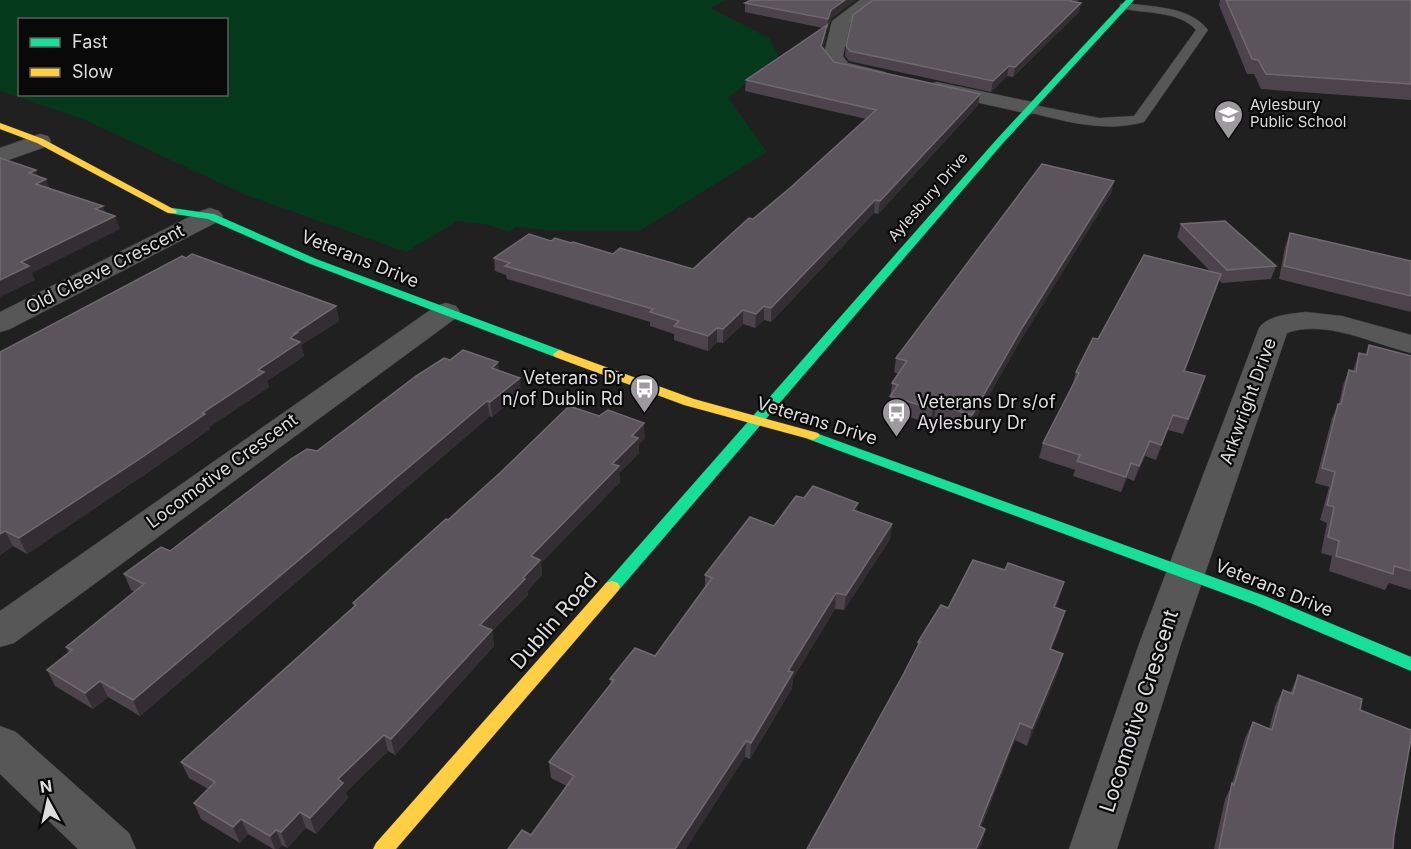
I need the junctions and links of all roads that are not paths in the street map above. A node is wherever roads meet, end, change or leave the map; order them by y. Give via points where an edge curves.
1 (872, 0) edge
2 (1127, 3) edge
3 (897, 80) edge
4 (919, 85) edge
5 (1029, 108) junction
6 (0, 126) edge
7 (40, 141) junction
8 (0, 156) edge
9 (202, 209) junction
10 (446, 312) junction
11 (0, 323) edge
12 (1411, 344) edge
13 (756, 420) junction
14 (1186, 574) junction
15 (0, 632) edge
16 (1411, 664) edge
17 (0, 745) edge
18 (112, 849) edge
19 (383, 849) edge
20 (1093, 849) edge

1 - 3 street via 841,21 833,57 841,67
2 - 5 street, Aylesbury Drive
2 - 5 lane via 1186,17 1202,30 1139,119 1104,122
4 - 5 street
5 - 13 street, Aylesbury Drive
6 - 7 street, Veterans Drive
7 - 8 street
7 - 9 street, Veterans Drive via 173,212
9 - 10 street, Veterans Drive via 312,261
9 - 11 street, Old Cleeve Crescent
10 - 13 street, Veterans Drive via 689,402
10 - 15 street, Locomotive Crescent
12 - 14 street, Arkwright Drive via 1310,320 1287,321 1274,328
13 - 14 street, Veterans Drive via 824,439
13 - 19 street, Dublin Road
14 - 16 street, Veterans Drive
14 - 20 street, Locomotive Crescent
17 - 18 street

